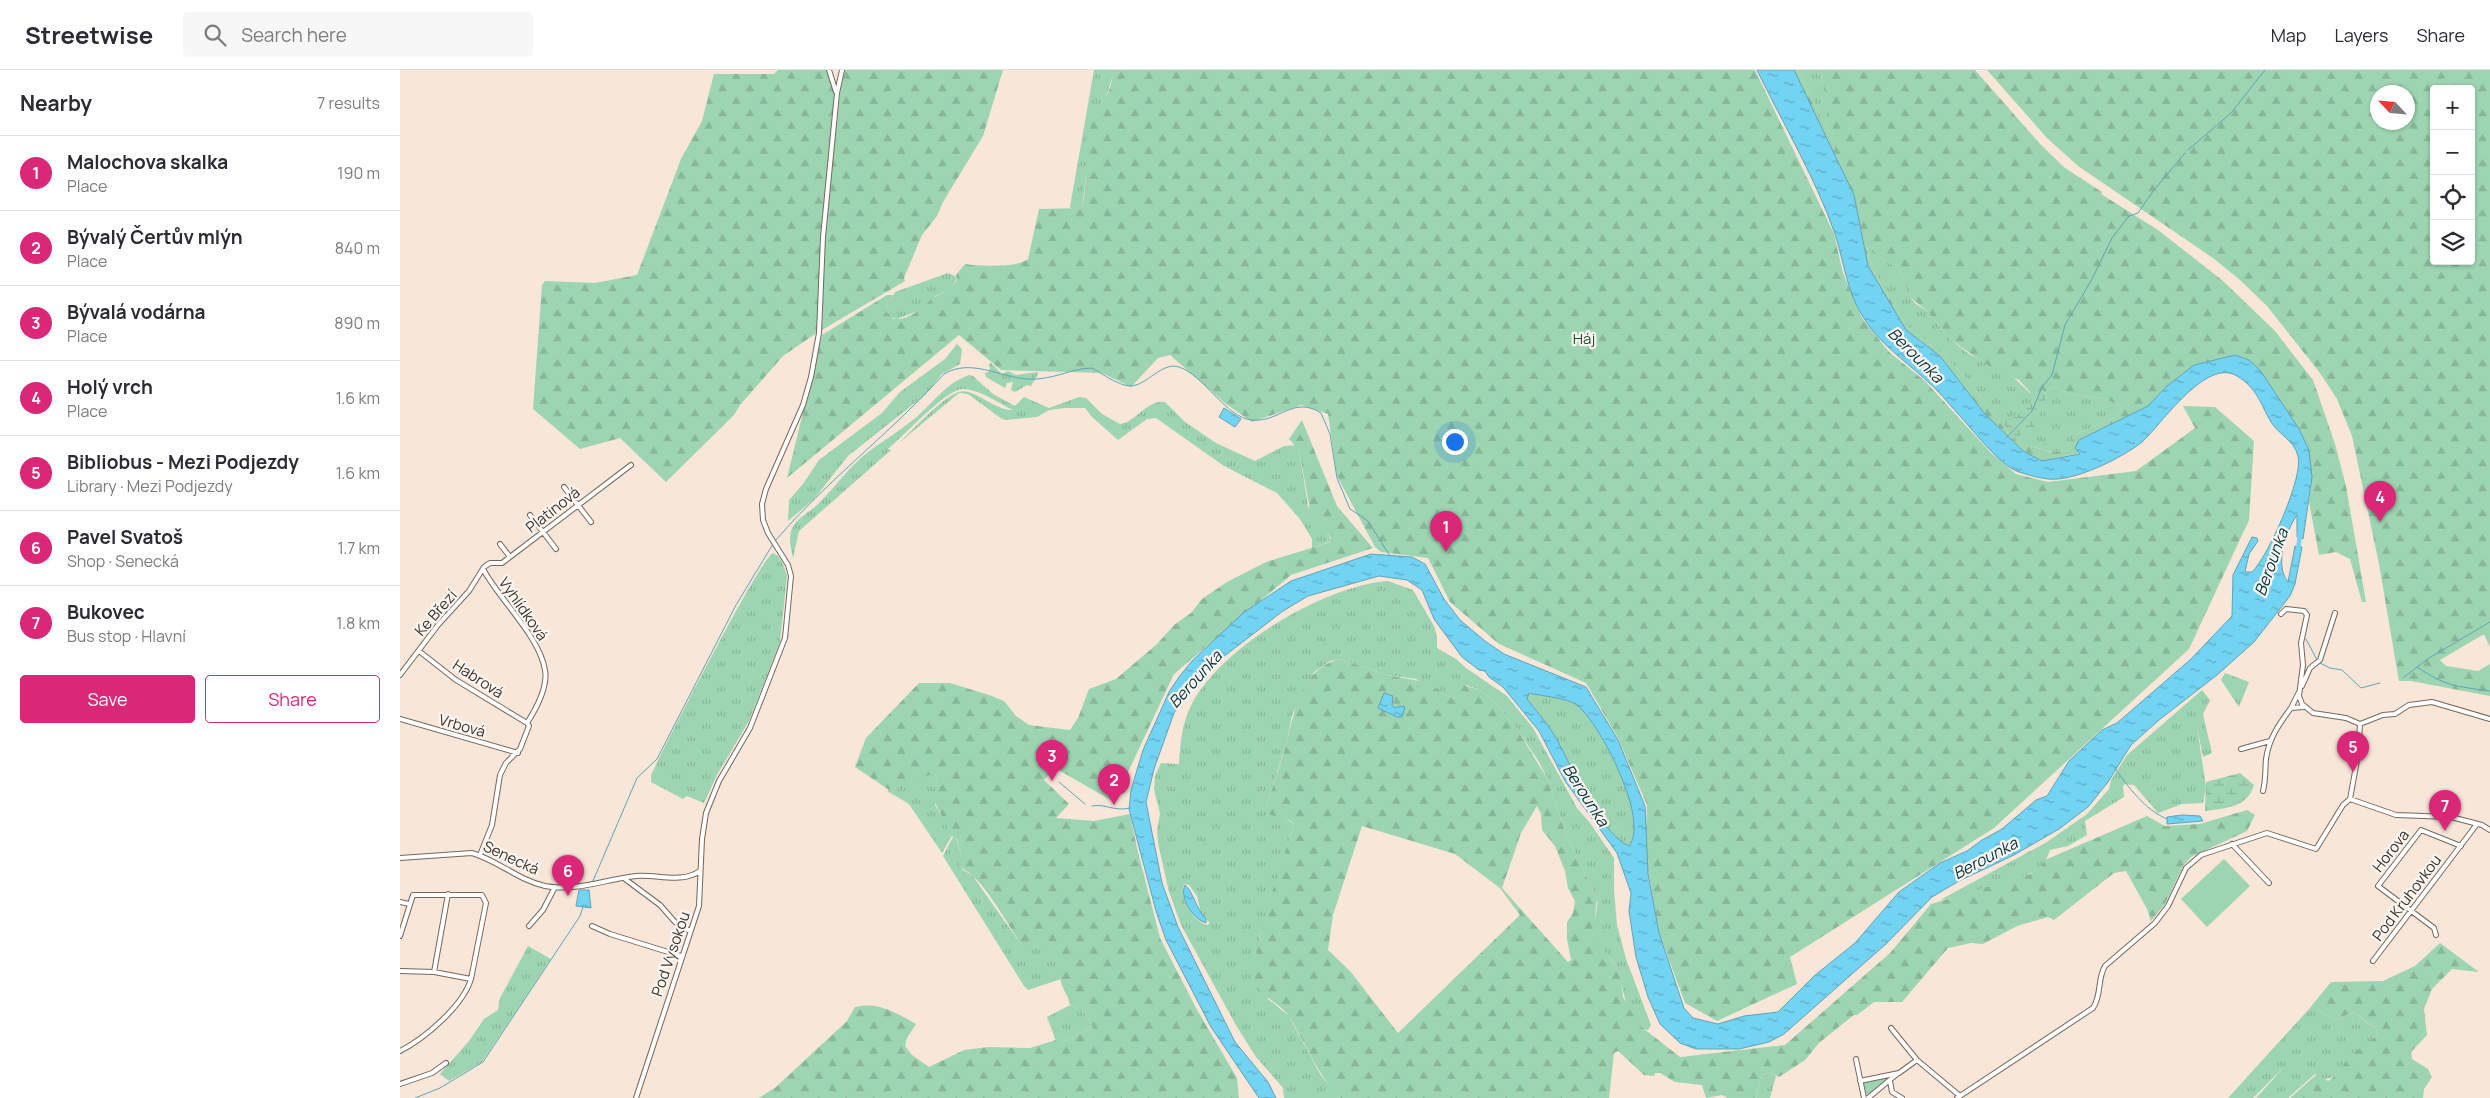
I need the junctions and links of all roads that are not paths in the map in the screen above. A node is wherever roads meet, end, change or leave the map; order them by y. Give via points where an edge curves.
1 (829, 70) edge
2 (842, 70) edge
3 (837, 94) junction
4 (630, 465) dead end
5 (564, 487) dead end
6 (578, 505) junction
7 (530, 515) dead end
8 (591, 522) dead end
9 (543, 532) junction
10 (500, 544) dead end
11 (556, 549) dead end
12 (510, 557) junction
13 (486, 565) joint
14 (483, 569) junction
15 (2335, 613) dead end
16 (2281, 614) dead end
17 (419, 651) junction
18 (400, 675) edge
19 (2300, 690) junction
20 (2304, 707) junction
21 (2291, 708) junction
22 (400, 719) edge
23 (2490, 719) edge
24 (527, 723) junction
25 (2360, 724) junction
26 (2270, 741) junction
27 (2240, 749) dead end
28 (518, 753) junction
29 (2262, 791) dead end
30 (2350, 799) junction
31 (2477, 824) junction
32 (2490, 830) edge
33 (2232, 844) junction
34 (2461, 846) junction
35 (480, 855) junction
36 (400, 858) edge
37 (700, 871) junction
38 (625, 879) junction
39 (2269, 883) dead end
40 (555, 887) junction
41 (448, 894) junction
42 (400, 902) edge
43 (409, 904) junction
44 (2411, 910) junction
45 (529, 926) dead end
46 (592, 926) dead end
47 (690, 931) junction
48 (2436, 935) dead end
49 (400, 936) edge
50 (681, 956) junction
51 (2373, 961) dead end
52 (400, 971) edge
53 (434, 972) junction
54 (471, 980) junction
55 (1891, 1028) dead end
56 (400, 1051) edge
57 (1856, 1059) dead end
58 (1917, 1060) junction
59 (446, 1063) dead end
60 (1899, 1072) junction
61 (1860, 1081) junction
62 (1890, 1081) junction
63 (400, 1084) edge
64 (1959, 1097) edge
65 (636, 1098) edge
66 (1866, 1098) edge
67 (1902, 1098) edge

1 - 3 street
2 - 3 street, Pod Vysokou
3 - 37 street, Pod Vysokou via 816,350 803,406 762,504 768,533 788,565 791,576 785,638 750,728 719,781 706,813
4 - 6 street, Platinová
5 - 6 street
6 - 8 street
6 - 9 street, Platinová
7 - 9 street
9 - 11 street
9 - 12 street, Platinová
10 - 12 street
12 - 13 street, Platinová
13 - 14 street, Ke Březí
14 - 17 street, Ke Březí
14 - 24 street, Vyhlídková via 536,646 545,671 536,709
15 - 19 street via 2320,660 2307,673
16 - 19 street via 2288,609 2304,611 2307,615 2301,643
17 - 18 street, Ke Březí
17 - 24 street, Habrová via 456,680
19 - 20 street via 2300,701
19 - 21 street
20 - 21 street
20 - 25 street via 2313,713 2346,718
21 - 26 street
22 - 28 street, Vrbová
23 - 25 street via 2432,702 2409,705 2395,714
24 - 28 street, Vyhlídková via 529,726
25 - 30 street
26 - 27 street
26 - 29 street
28 - 35 street, Vyhlídková via 506,763 500,775 492,825
30 - 31 street via 2396,815 2451,817
30 - 33 street via 2316,849 2272,833
31 - 32 street
31 - 34 street, Pod Kruhovkou
33 - 39 street
33 - 64 street via 2205,852 2186,868 2168,906 2154,923 2104,966 2099,998 2093,1008
34 - 44 street, Pod Kruhovkou
34 - 44 street, Horova via 2421,830 2378,886
35 - 36 street, Senecká via 458,853
35 - 40 street, Senecká via 520,877
37 - 38 street, Senecká via 694,875
37 - 47 street, Pod Vysokou via 699,906
38 - 40 street, Senecká
38 - 47 street
40 - 45 street via 543,910
41 - 43 street via 416,894
41 - 53 street
41 - 54 street via 482,895 486,900
42 - 43 street
43 - 49 street
44 - 48 street via 2434,928
44 - 51 street, Pod Kruhovkou
46 - 50 street
47 - 50 street, Pod Vysokou
50 - 65 street, Pod Vysokou
52 - 53 street
53 - 54 street
54 - 56 street via 462,998 446,1016
55 - 58 street
57 - 61 street
58 - 60 street
58 - 64 street
59 - 63 street via 432,1073
60 - 61 street
60 - 62 street
61 - 66 street
62 - 66 street
62 - 67 street via 1892,1092

